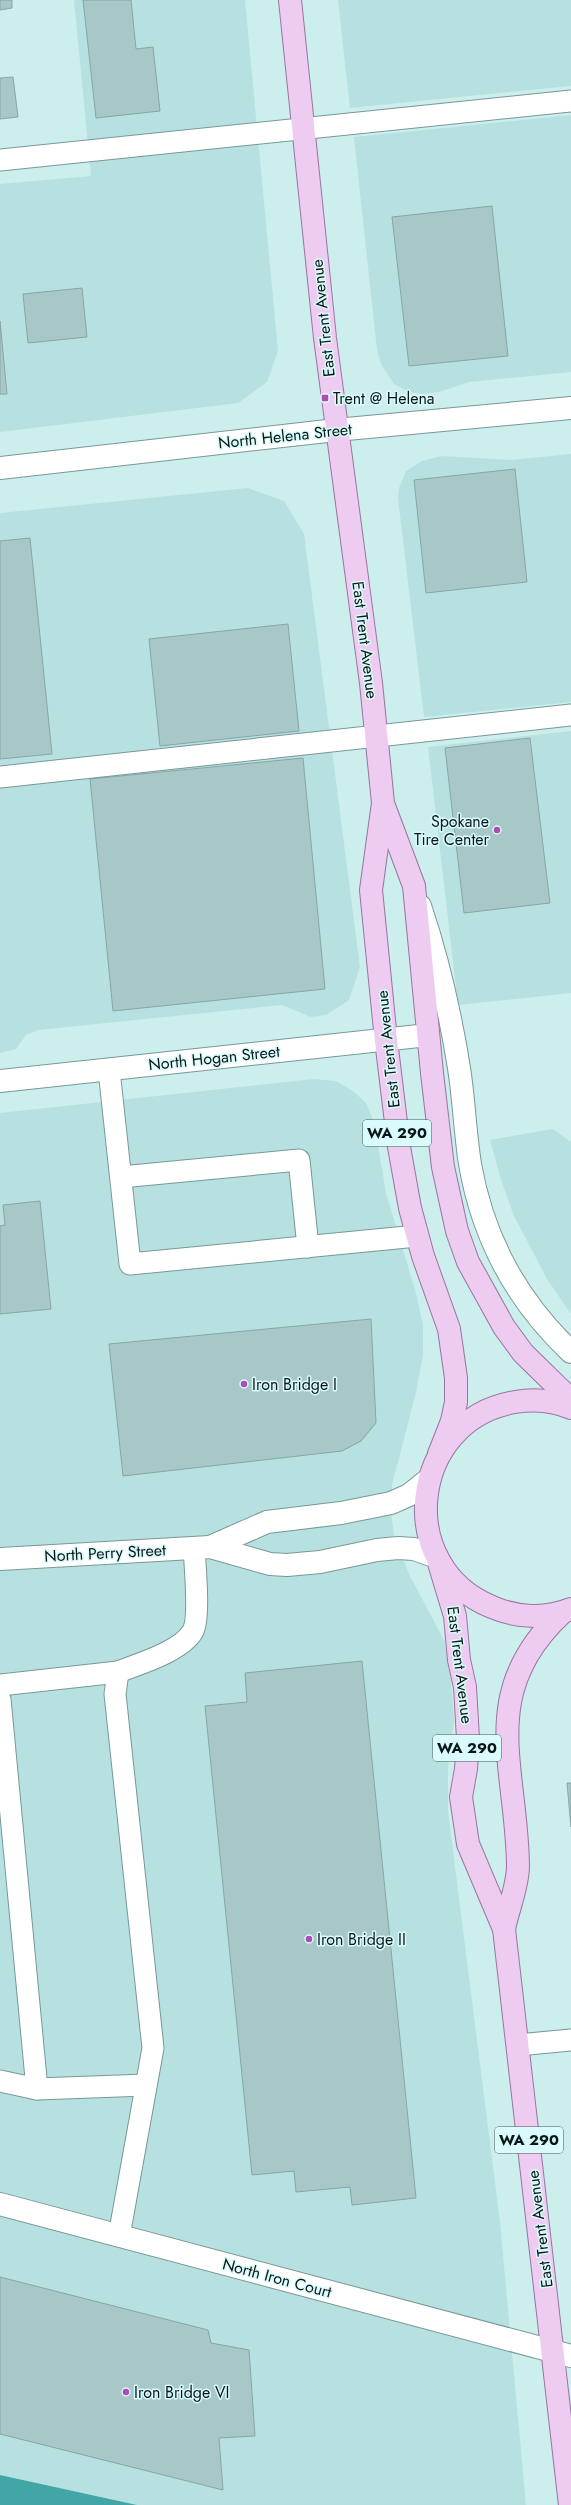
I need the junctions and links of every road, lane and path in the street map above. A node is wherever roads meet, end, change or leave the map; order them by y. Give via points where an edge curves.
1 (290, 0) edge
2 (571, 101) edge
3 (303, 128) junction
4 (0, 160) edge
5 (571, 408) edge
6 (336, 430) junction
7 (0, 468) edge
8 (571, 715) edge
9 (376, 738) junction
10 (0, 777) edge
11 (383, 803) junction
12 (414, 886) junction
13 (428, 1035) junction
14 (386, 1040) junction
15 (110, 1070) junction
16 (0, 1081) edge
17 (121, 1177) junction
18 (417, 1236) junction
19 (308, 1247) junction
20 (571, 1352) edge
21 (571, 1400) edge
22 (571, 1408) edge
23 (439, 1454) junction
24 (429, 1479) junction
25 (202, 1548) junction
26 (0, 1559) edge
27 (438, 1560) junction
28 (566, 1611) edge
29 (118, 1672) junction
30 (0, 1685) edge
31 (0, 1699) edge
32 (504, 1929) junction
33 (571, 2040) edge
34 (518, 2045) junction
35 (0, 2081) edge
36 (146, 2085) junction
37 (37, 2089) junction
38 (0, 2204) edge
39 (119, 2236) junction
40 (562, 2353) edge
41 (570, 2505) edge

1 - 3 main road, East Trent Avenue / WA 290
2 - 3 lane
3 - 4 lane
3 - 6 main road, East Trent Avenue / WA 290
5 - 6 street, North Helena Street
6 - 7 street, North Helena Street
6 - 9 main road, East Trent Avenue / WA 290
8 - 9 lane
9 - 10 lane
9 - 11 main road, East Trent Avenue / WA 290
11 - 12 main road, East Trent Avenue / WA 290
11 - 14 main road, East Trent Avenue / WA 290 via 371,890
12 - 13 main road, East Trent Avenue / WA 290
12 - 20 street via 444,987 459,1069 470,1163 484,1220 493,1245 511,1278 538,1317
13 - 14 street, North Hogan Street
13 - 21 main road, East Trent Avenue / WA 290 via 448,1196 468,1262 488,1300 523,1353
14 - 15 street, North Hogan Street
14 - 18 main road, East Trent Avenue / WA 290 via 404,1178
15 - 16 street, North Hogan Street
15 - 17 lane
17 - 19 lane via 130,1264
17 - 19 lane via 299,1160
18 - 19 lane
18 - 23 main road, East Trent Avenue / WA 290 via 449,1329 456,1378 456,1402 452,1421
22 - 23 main road via 546,1401 525,1400 504,1404 485,1411 467,1423 451,1437
23 - 24 main road, WA 290
24 - 25 street, North Perry Street via 409,1495 391,1503 340,1513 267,1522
24 - 27 main road, WA 290 via 424,1508
25 - 26 street, North Perry Street
25 - 27 street, North Perry Street via 270,1564 287,1565 320,1562 398,1548 414,1549
25 - 29 lane via 194,1630 185,1642 150,1660
27 - 28 main road via 457,1585 480,1602 505,1613 534,1617
27 - 32 main road, East Trent Avenue / WA 290 via 455,1616 459,1660 466,1687 468,1739 461,1797 468,1844
28 - 32 main road, East Trent Avenue / WA 290 via 543,1630 524,1657 513,1684 506,1735 518,1868
29 - 30 lane
29 - 36 lane via 116,1694 153,2048
31 - 37 lane
32 - 34 main road, East Trent Avenue / WA 290
33 - 34 lane
34 - 40 main road, East Trent Avenue / WA 290
35 - 37 lane
36 - 37 lane
36 - 39 lane
38 - 39 street, North Iron Court
39 - 40 street, North Iron Court
40 - 41 main road, East Trent Avenue / WA 290

